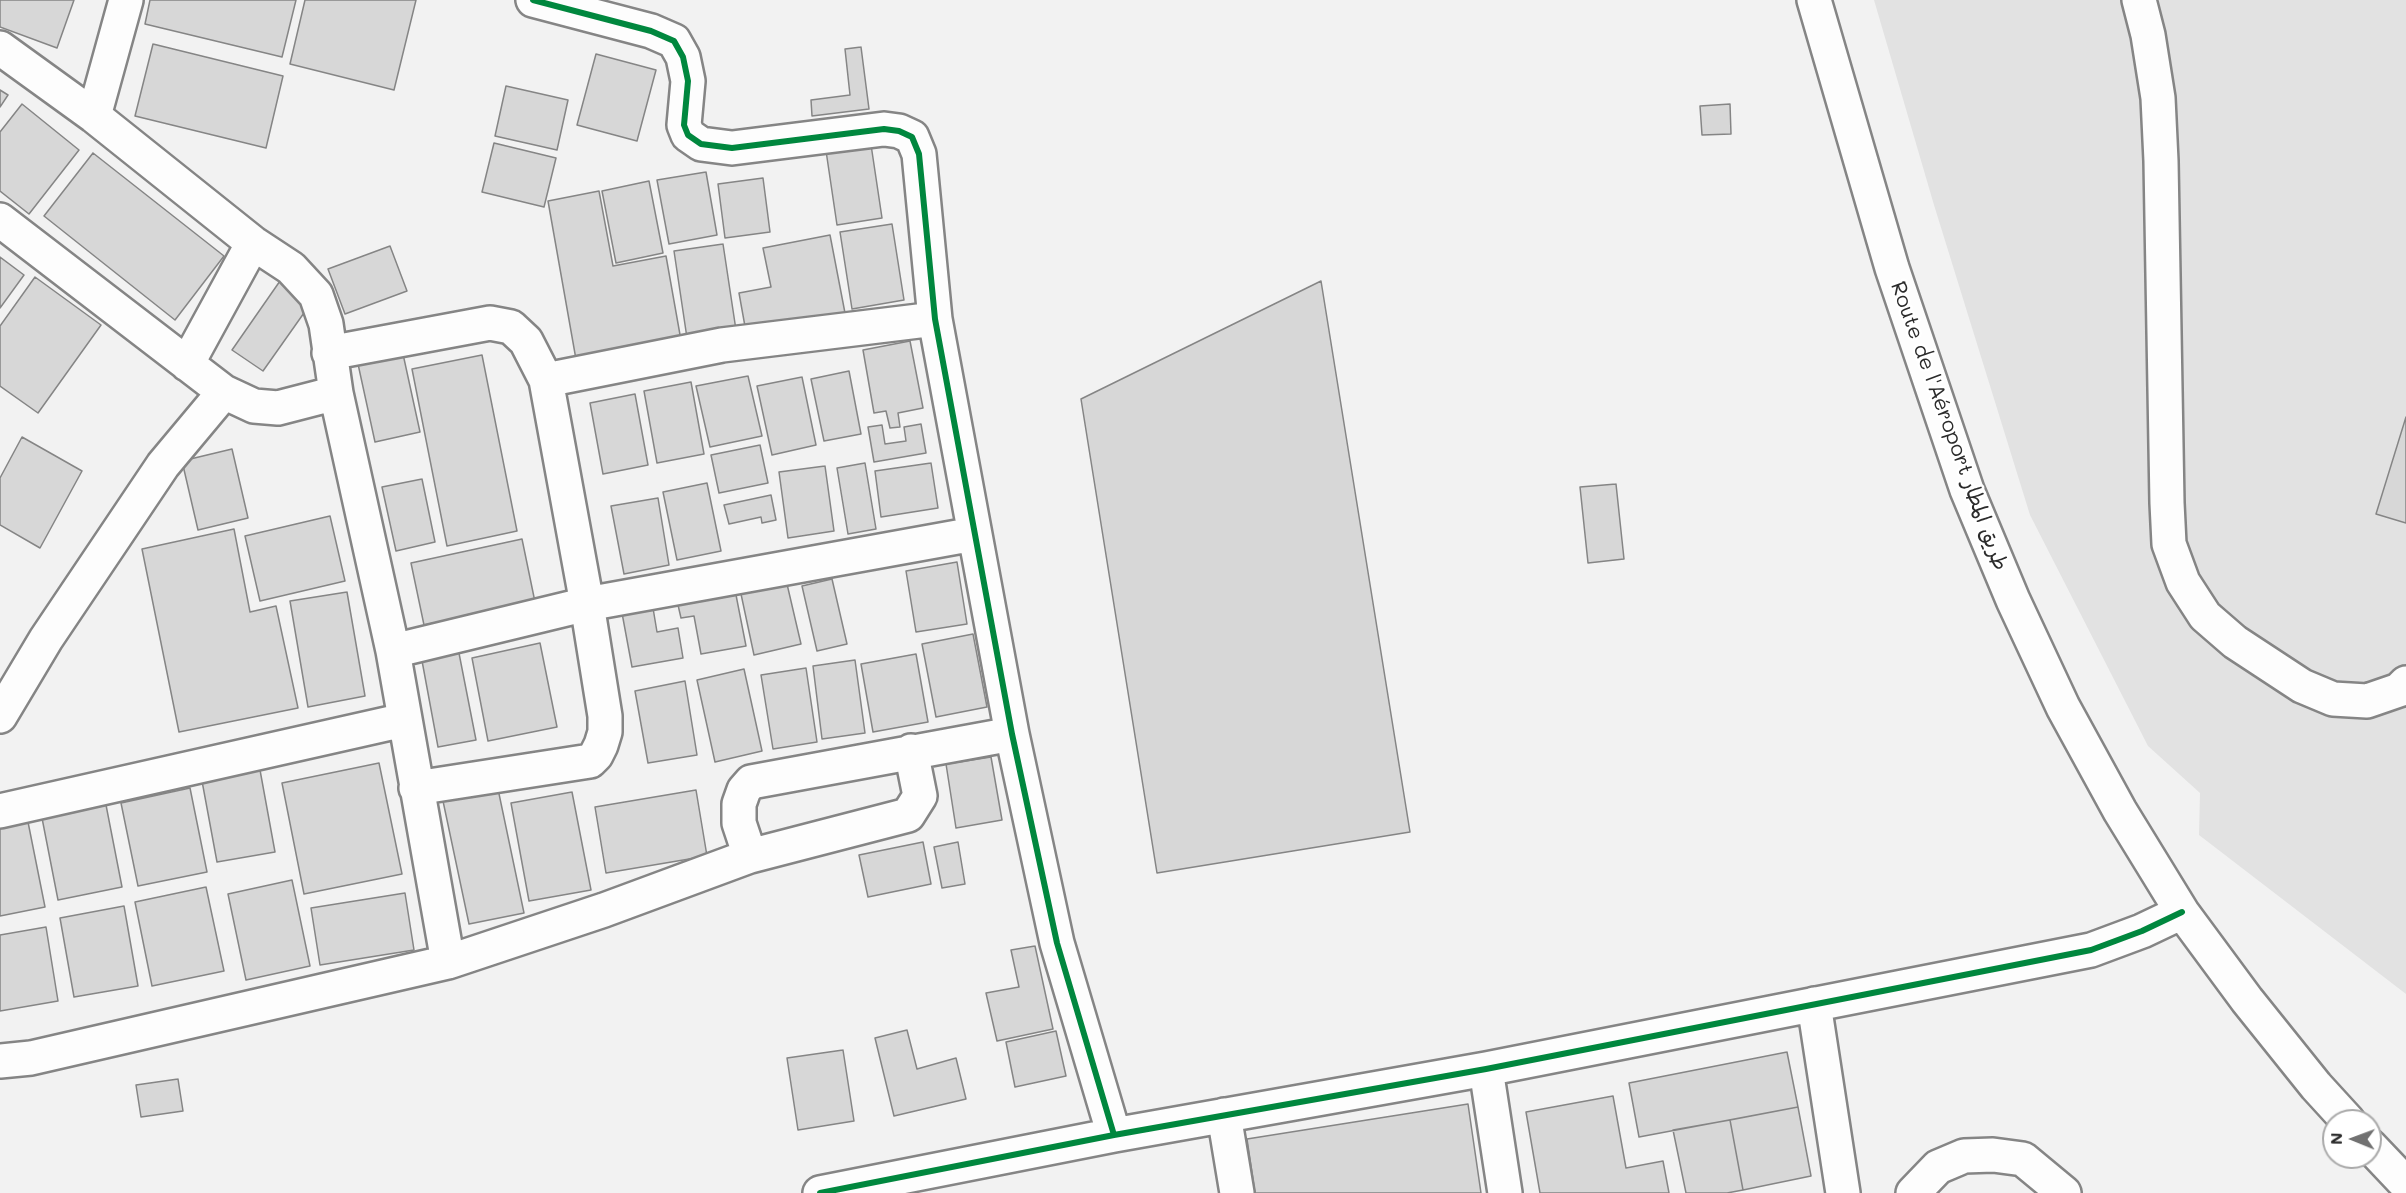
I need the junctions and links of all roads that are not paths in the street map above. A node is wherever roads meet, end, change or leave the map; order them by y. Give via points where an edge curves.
1 (126, 0) edge
2 (533, 0) edge
3 (1814, 0) edge
4 (2139, 0) edge
5 (595, 8) edge
6 (0, 48) edge
7 (94, 116) junction
8 (0, 220) edge
9 (253, 243) junction
10 (934, 319) junction
11 (329, 353) junction
12 (187, 364) junction
13 (546, 380) junction
14 (224, 392) junction
15 (336, 393) junction
16 (974, 534) junction
17 (587, 604) junction
18 (393, 651) junction
19 (2406, 683) edge
20 (0, 716) edge
21 (404, 720) junction
22 (1012, 734) junction
23 (910, 752) junction
24 (416, 788) junction
25 (0, 811) edge
26 (750, 856) junction
27 (2182, 912) junction
28 (448, 962) junction
29 (1814, 1004) junction
30 (0, 1061) edge
31 (1486, 1069) junction
32 (2337, 1109) edge
33 (1224, 1115) junction
34 (1114, 1135) junction
35 (2382, 1159) edge
36 (2406, 1184) edge
37 (880, 1187) edge
38 (819, 1193) edge
39 (1238, 1193) edge
40 (1505, 1193) edge
41 (1843, 1193) edge
42 (1913, 1193) edge
43 (2064, 1193) edge

1 - 7 street
2 - 5 street
3 - 27 street, Route de l'Aéroport طريق المطار via 1892,268 1968,490 2063,707
4 - 19 street via 2158,98 2169,544 2182,582 2205,616 2235,642 2302,686 2333,699 2367,701 2398,690
5 - 10 street via 674,41 683,57 688,81 684,125 688,135 701,144 732,148 884,129 912,137 919,154
6 - 7 street
7 - 9 street
8 - 12 street
9 - 11 street via 291,268 316,295 326,324
9 - 12 street
10 - 13 street via 722,345
10 - 16 street
11 - 13 street via 490,323 511,327 526,341
11 - 15 street
12 - 14 street
13 - 17 street
14 - 15 street via 254,406 278,408
14 - 20 street via 163,465 46,639
15 - 18 street
16 - 17 street
16 - 22 street
17 - 18 street
17 - 24 street via 605,716 605,732 596,755 590,761
18 - 21 street
21 - 24 street
21 - 25 street
22 - 23 street
22 - 34 street via 1057,943
23 - 26 street via 920,795 908,815
23 - 26 street via 751,782 738,804 739,823
24 - 28 street
26 - 28 street
27 - 29 street via 2091,950
27 - 32 street, Route de l'Aéroport طريق المطار via 2247,1000
28 - 30 street via 31,1058
29 - 31 street
29 - 41 street
31 - 33 street
31 - 40 street
33 - 34 street
33 - 39 street
34 - 37 street
35 - 36 street
37 - 38 street
42 - 43 street via 1938,1167 1964,1156 1994,1155 2023,1159

